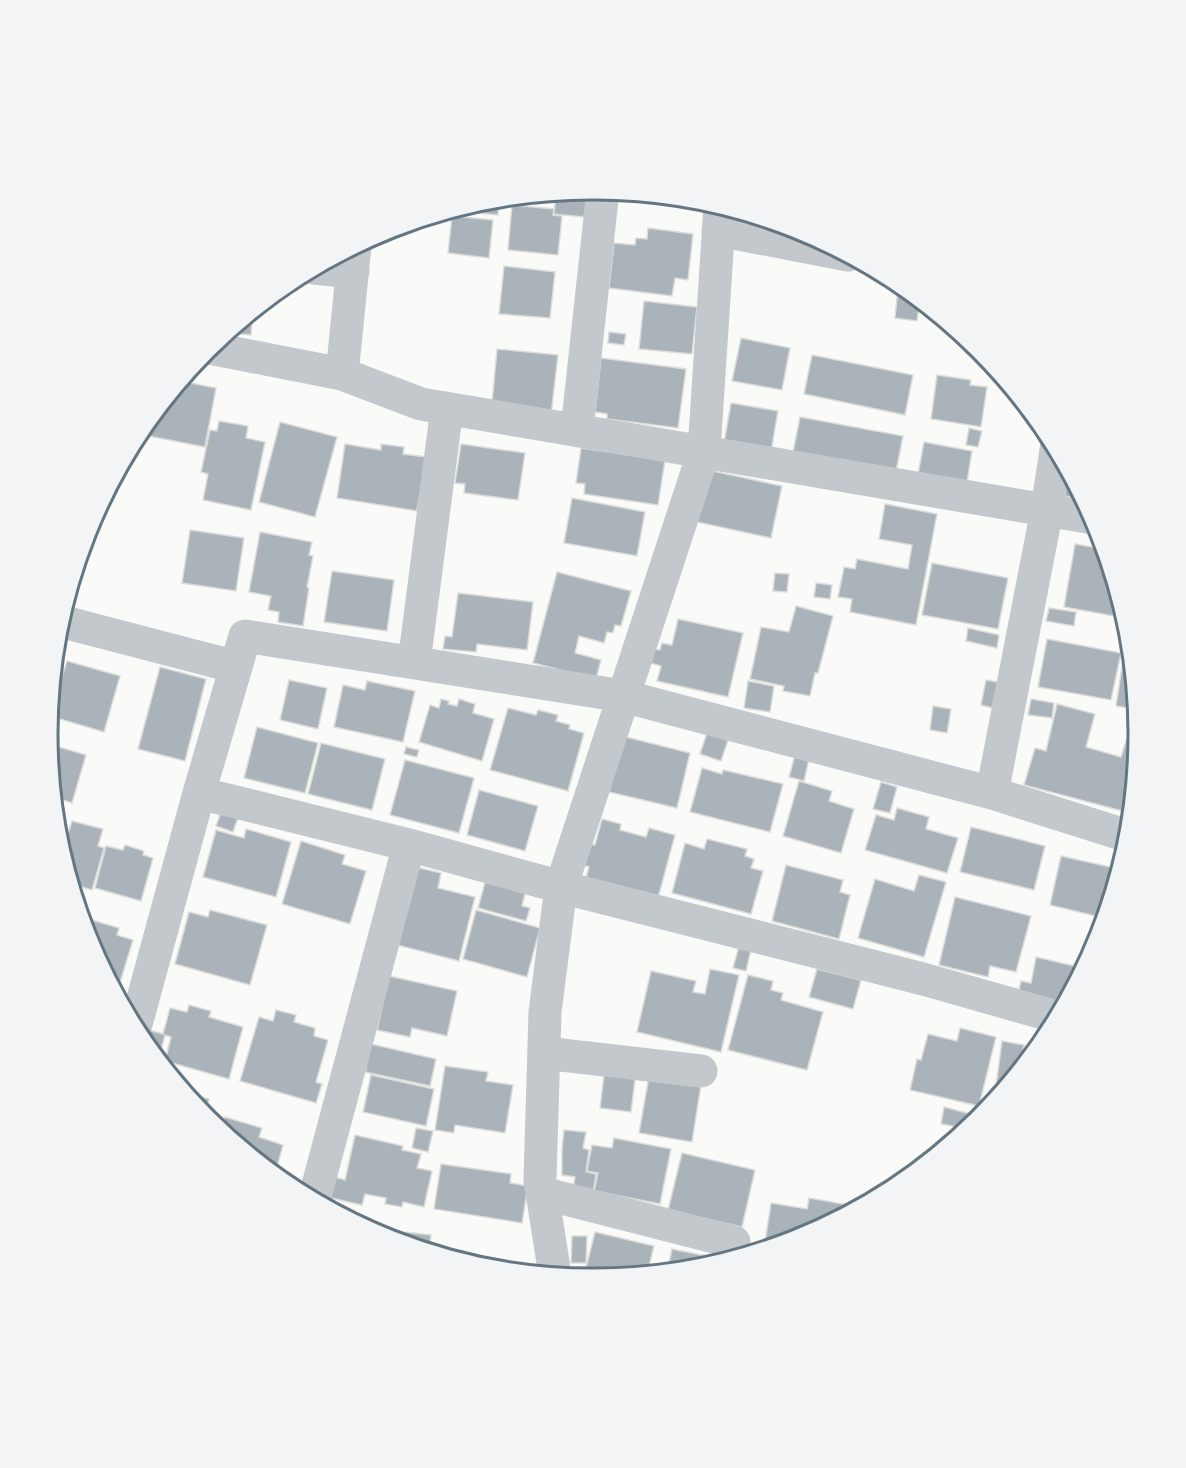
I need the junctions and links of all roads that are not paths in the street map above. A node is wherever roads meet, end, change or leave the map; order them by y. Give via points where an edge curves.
1 (602, 200) edge
2 (719, 218) edge
3 (801, 242) edge
4 (354, 259) edge
5 (221, 350) edge
6 (342, 374) junction
7 (447, 408) junction
8 (577, 430) junction
9 (704, 451) junction
10 (1054, 464) edge
11 (1047, 510) junction
12 (1081, 516) edge
13 (70, 624) edge
14 (414, 663) junction
15 (236, 668) junction
16 (623, 696) junction
17 (199, 793) junction
18 (992, 793) junction
19 (1118, 833) edge
20 (410, 845) junction
21 (561, 887) junction
22 (1048, 1014) edge
23 (139, 1015) edge
24 (544, 1053) junction
25 (701, 1071) dead end
26 (316, 1191) edge
27 (542, 1193) junction
28 (735, 1242) dead end
29 (554, 1267) edge

1 - 8 street
2 - 3 street
2 - 9 street
4 - 6 street
5 - 6 street
6 - 7 street via 421,404
7 - 8 street
7 - 14 street
8 - 9 street
9 - 11 street
9 - 16 street
10 - 11 street
11 - 12 street
11 - 18 street
13 - 15 street
14 - 15 street via 245,636
14 - 16 street
15 - 17 street
16 - 18 street
16 - 21 street
17 - 20 street
17 - 23 street
18 - 19 street
20 - 21 street
20 - 26 street
21 - 22 street
21 - 24 street via 545,1012
24 - 25 street
24 - 27 street
27 - 28 street
27 - 29 street

